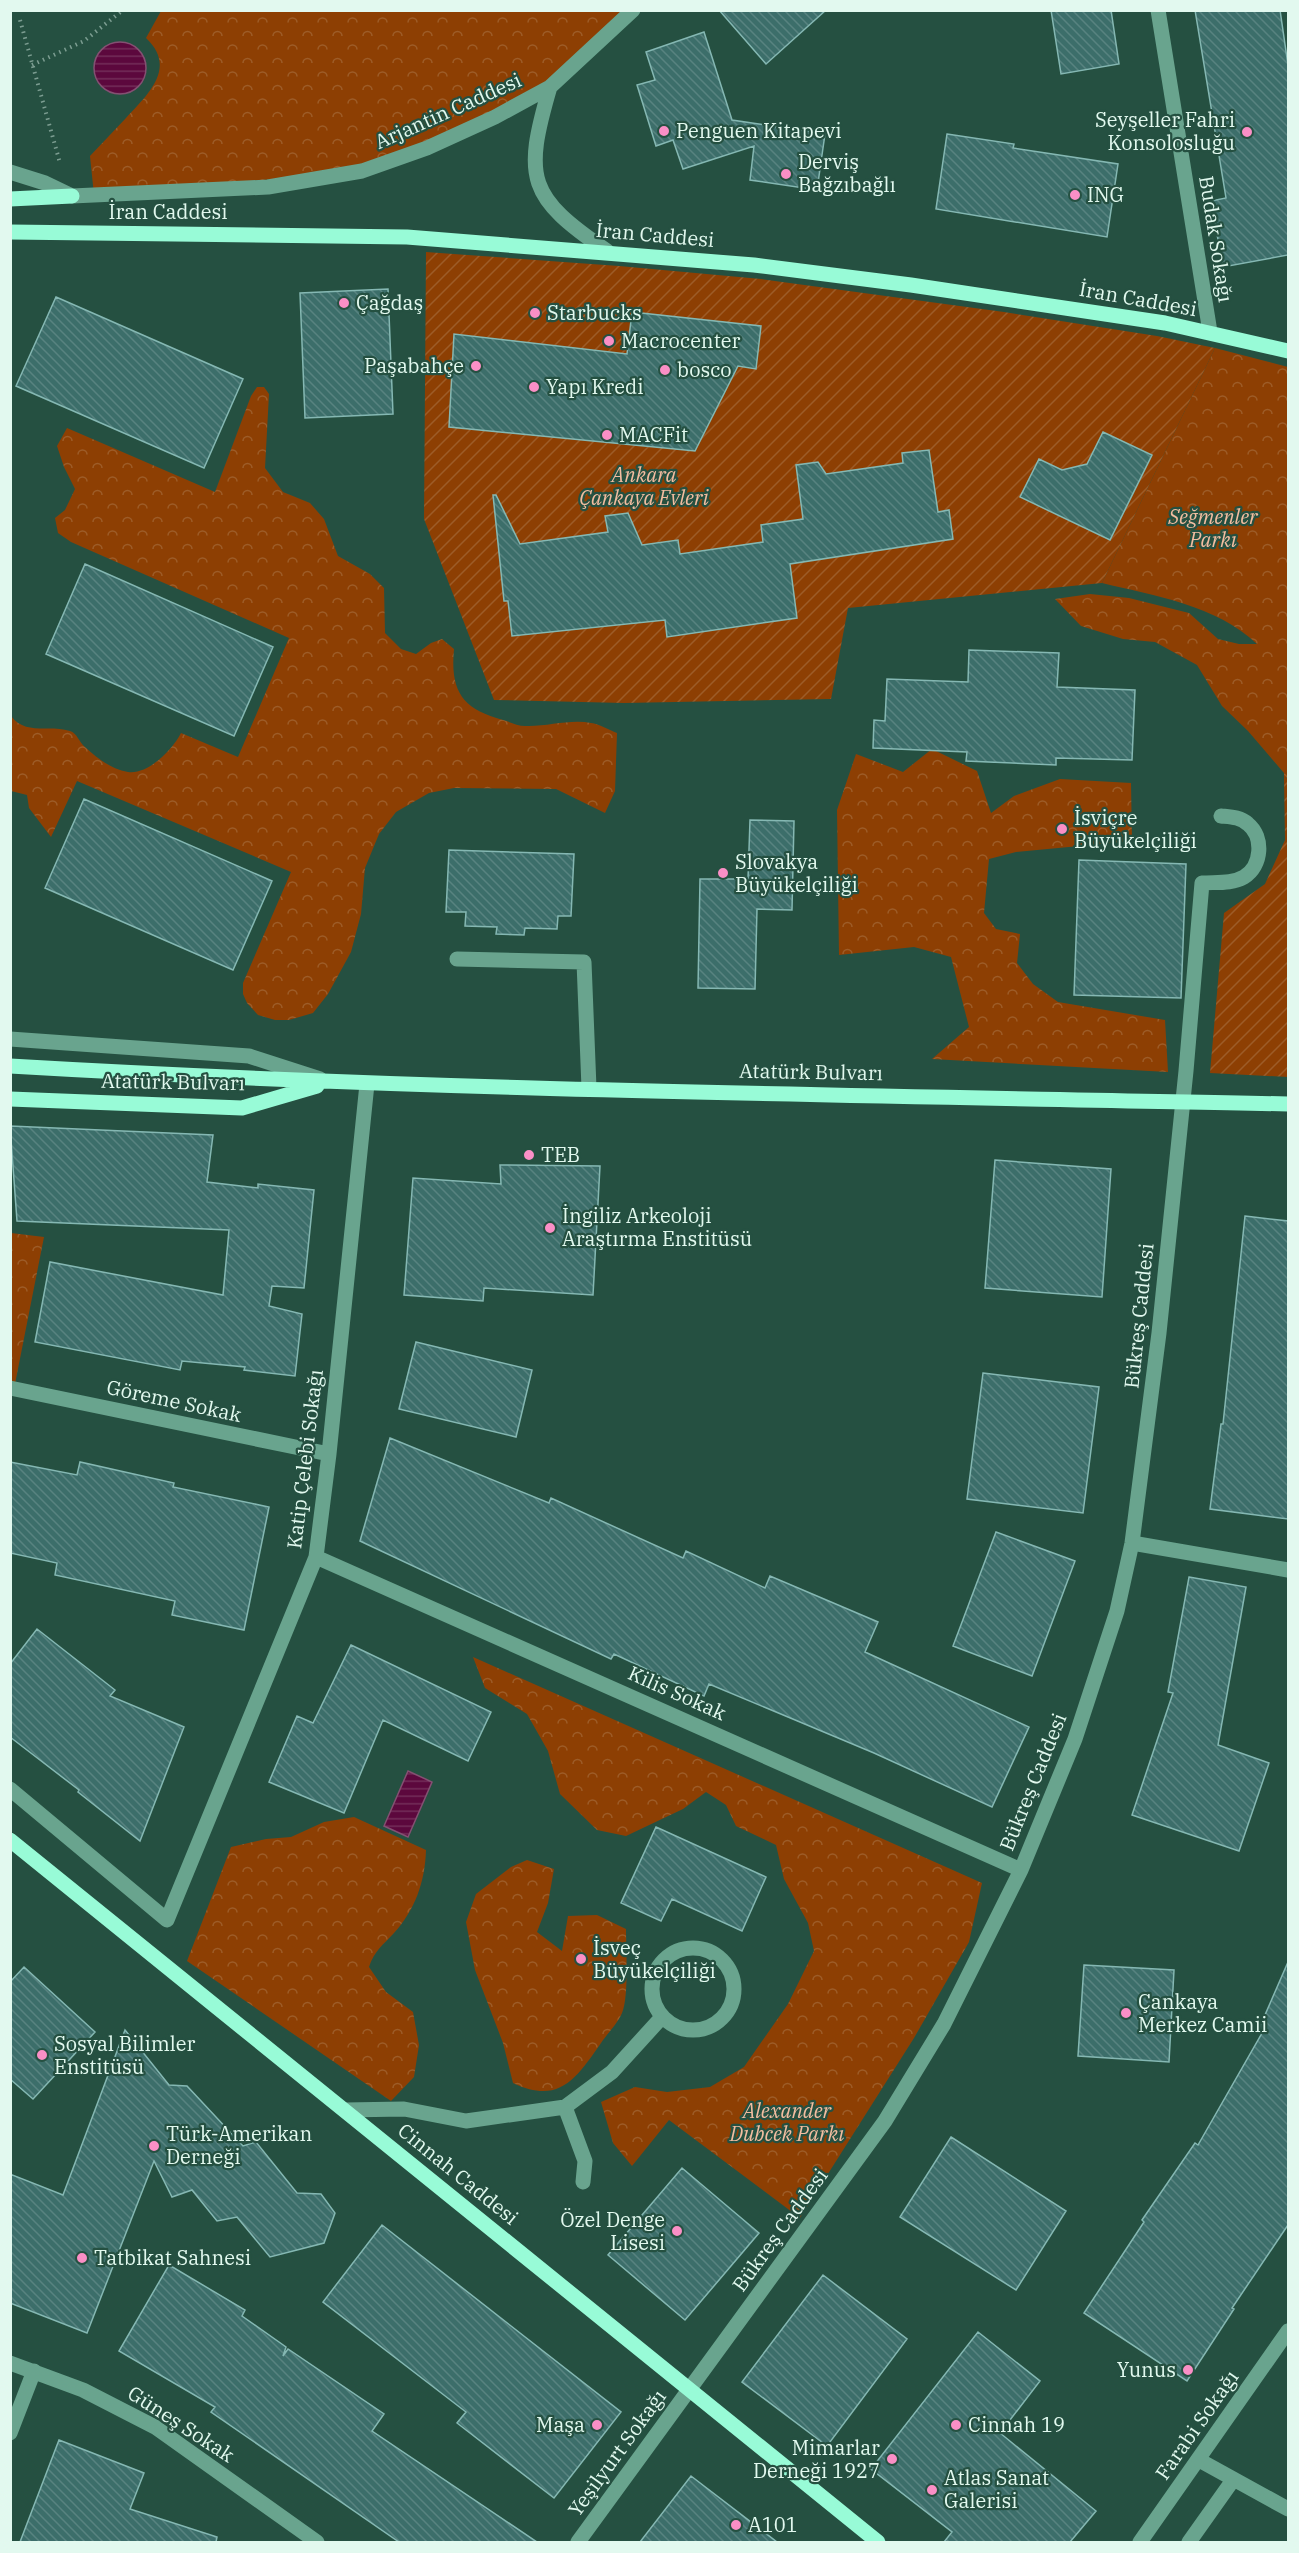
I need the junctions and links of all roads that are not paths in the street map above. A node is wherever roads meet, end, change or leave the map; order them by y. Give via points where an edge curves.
1 (633, 10) edge
2 (1158, 10) edge
3 (550, 87) junction
4 (10, 172) edge
5 (70, 195) junction
6 (10, 199) edge
7 (10, 232) edge
8 (607, 251) junction
9 (1210, 332) junction
10 (1288, 351) edge
11 (1221, 816) dead end
12 (457, 959) dead end
13 (10, 1039) edge
14 (10, 1066) edge
15 (332, 1082) junction
16 (367, 1083) junction
17 (589, 1088) junction
18 (10, 1099) edge
19 (1183, 1102) junction
20 (1288, 1104) edge
21 (10, 1388) edge
22 (329, 1454) junction
23 (1132, 1543) junction
24 (315, 1557) junction
25 (1288, 1569) edge
26 (10, 1789) edge
27 (13, 1844) edge
28 (1021, 1870) junction
29 (662, 2017) junction
30 (565, 2107) junction
31 (345, 2110) junction
32 (583, 2182) dead end
33 (1288, 2331) edge
34 (10, 2363) edge
35 (34, 2371) junction
36 (691, 2389) junction
37 (10, 2433) edge
38 (1199, 2460) junction
39 (1233, 2480) junction
40 (1288, 2509) edge
41 (317, 2542) edge
42 (578, 2542) edge
43 (878, 2542) edge
44 (1140, 2542) edge
45 (1189, 2542) edge

1 - 3 street, Arjantin Caddesi
2 - 9 street, Budak Sokağı
3 - 5 street, Arjantin Caddesi via 437,143 362,171 267,187
3 - 8 street via 537,141 538,183 544,197 570,225
4 - 5 street
5 - 6 main road
7 - 8 main road, İran Caddesi via 407,237
8 - 9 main road, İran Caddesi via 754,264 911,285
9 - 10 main road, İran Caddesi
11 - 19 street, Bükreş Caddesi via 1236,817 1249,824 1257,836 1259,851 1255,865 1245,876 1202,883
12 - 17 street via 584,962
13 - 15 street via 249,1056
14 - 15 main road, Atatürk Bulvarı
15 - 16 main road, Atatürk Bulvarı
15 - 18 main road, Atatürk Bulvarı via 242,1108
16 - 17 main road, Atatürk Bulvarı
16 - 22 street, Katip Çelebi Sokağı
17 - 19 main road, Atatürk Bulvarı
19 - 20 main road, Atatürk Bulvarı
19 - 23 street, Bükreş Caddesi
21 - 22 street, Göreme Sokak
22 - 24 street, Katip Çelebi Sokağı
23 - 25 street
23 - 28 street, Bükreş Caddesi via 1117,1611 1075,1739
24 - 26 street, Katip Çelebi Sokağı via 167,1920
24 - 28 street, Kilis Sokak
27 - 31 main road, Cinnah Caddesi
28 - 36 street, Bükreş Caddesi via 944,2024 885,2121
29 - 29 street via 677,2028 690,2031 717,2023 733,2000 734,1987 725,1962 714,1953 689,1947 665,1958 656,1968 651,1996
29 - 30 street via 612,2072
30 - 31 street via 466,2121 404,2109
30 - 32 street via 585,2161
31 - 36 main road, Cinnah Caddesi
33 - 38 street, Farabi Sokağı
34 - 35 street, Güneş Sokak
35 - 37 street
35 - 41 street, Güneş Sokak via 83,2390 155,2427
36 - 42 street, Yeşilyurt Sokağı
36 - 43 main road, Cinnah Caddesi
38 - 39 street
38 - 44 street, Farabi Sokağı
39 - 40 street
39 - 45 street

